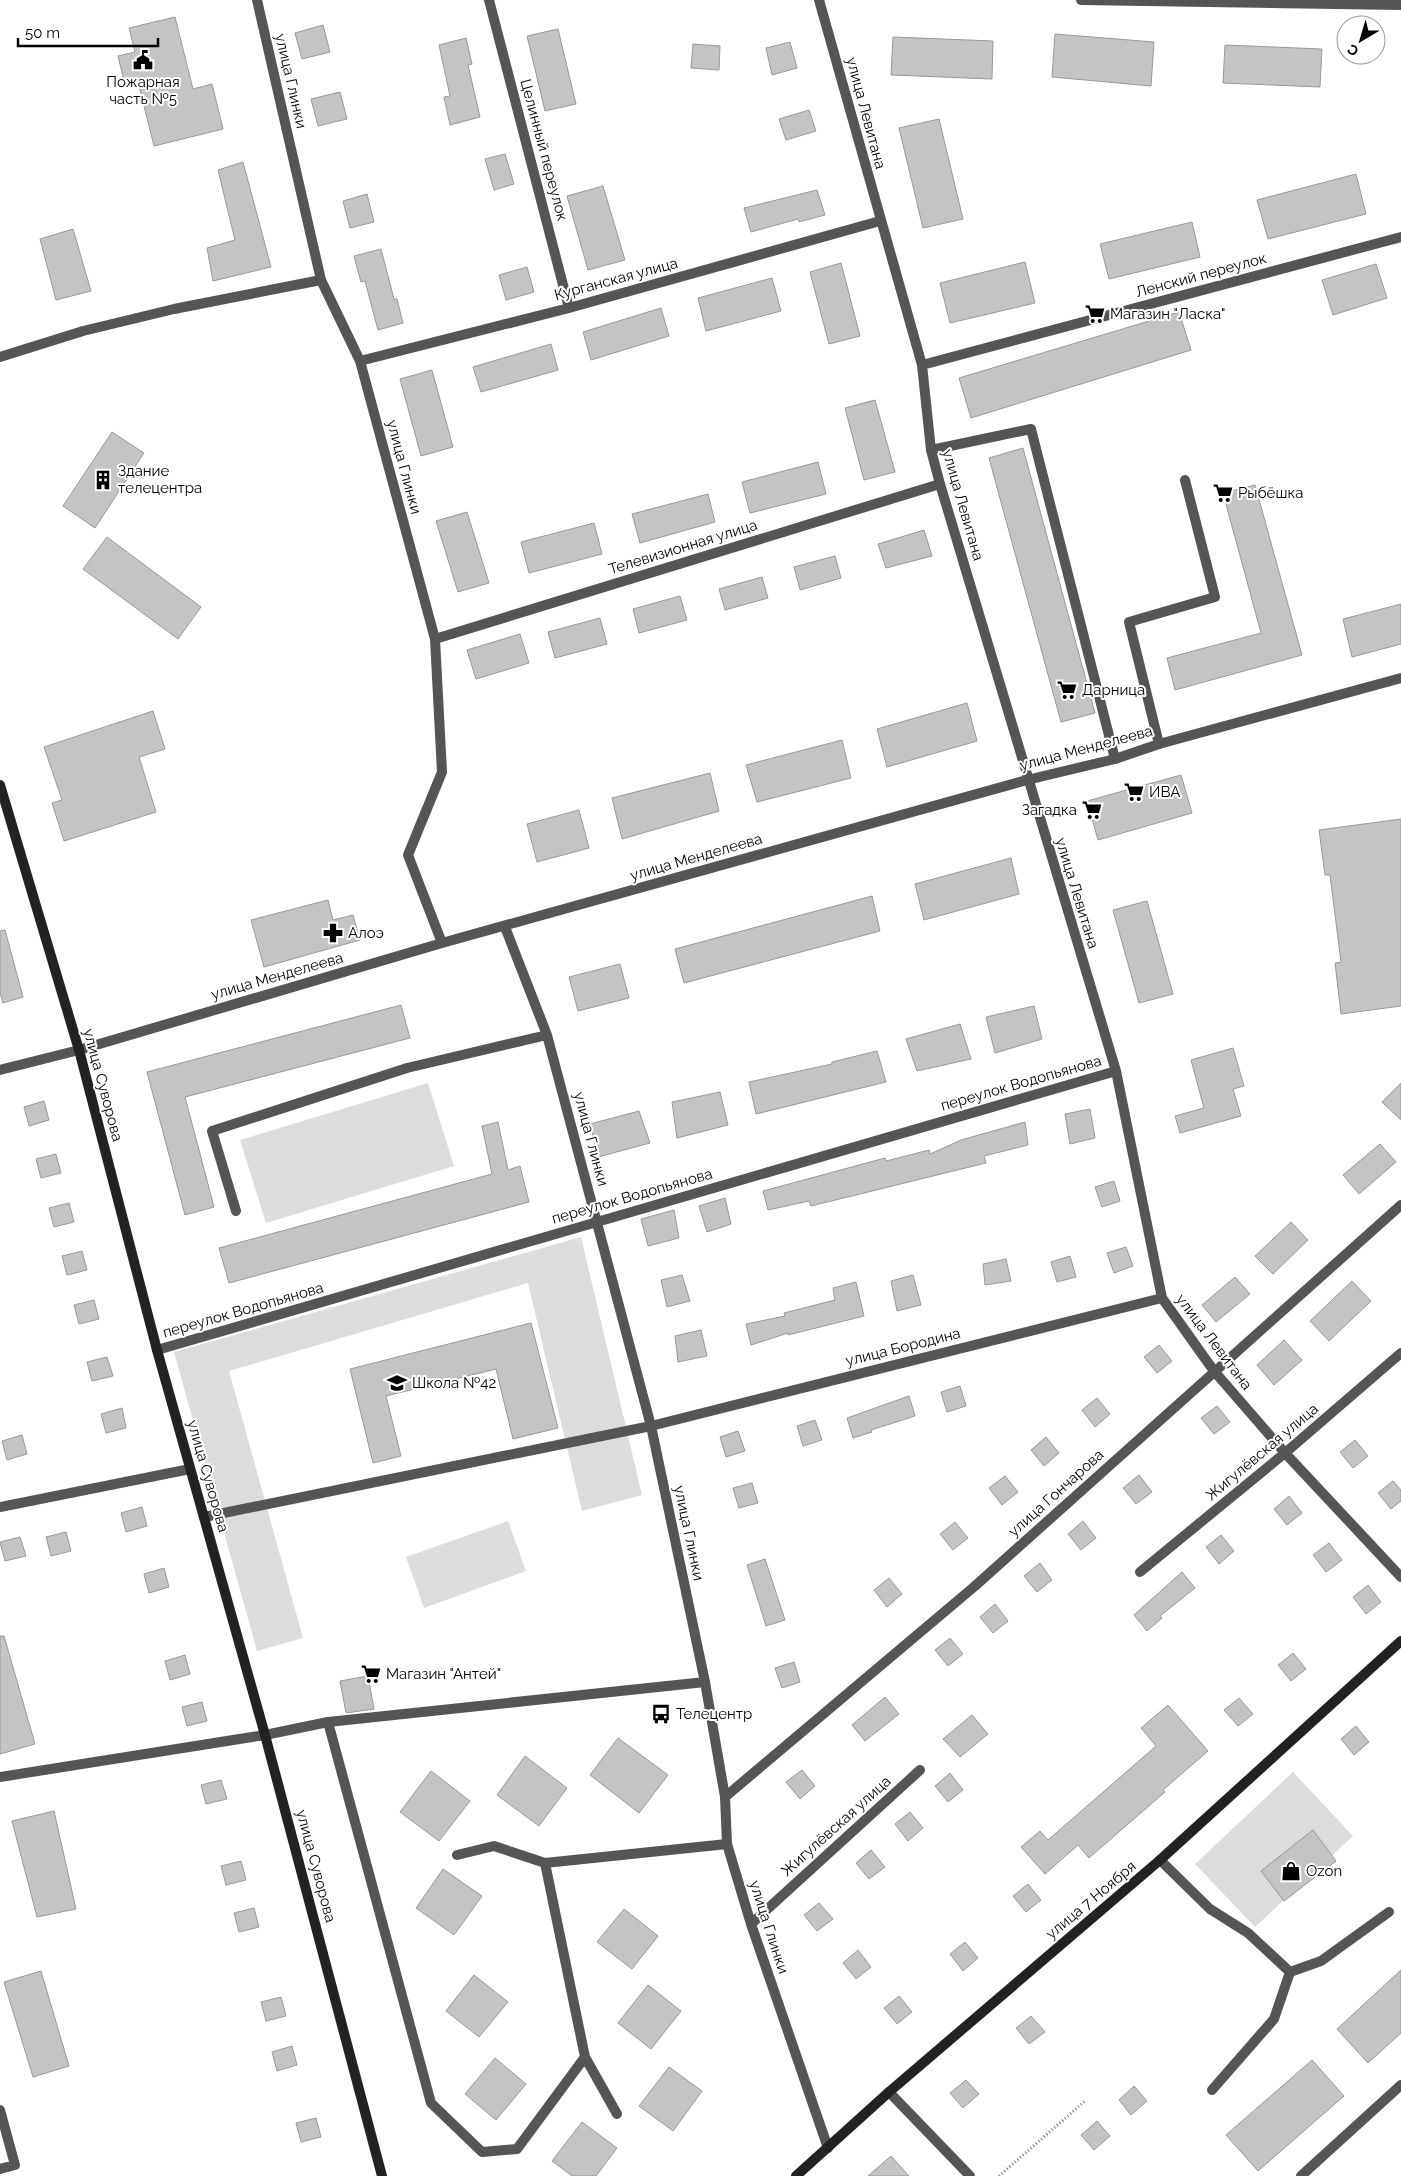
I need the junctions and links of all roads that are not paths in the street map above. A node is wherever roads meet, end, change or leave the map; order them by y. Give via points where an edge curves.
1 (257, 0) edge
2 (489, 0) edge
3 (819, 0) edge
4 (1082, 0) edge
5 (1401, 5) edge
6 (880, 221) junction
7 (1401, 237) edge
8 (321, 280) junction
9 (569, 308) junction
10 (0, 357) edge
11 (360, 361) junction
12 (922, 365) junction
13 (931, 450) junction
14 (1185, 480) dead end
15 (940, 484) junction
16 (435, 639) junction
17 (1401, 678) edge
18 (1159, 744) junction
19 (1115, 759) junction
20 (1027, 780) junction
21 (0, 785) edge
22 (505, 927) junction
23 (442, 944) junction
24 (548, 1035) junction
25 (79, 1050) junction
26 (0, 1070) edge
27 (1116, 1071) junction
28 (1401, 1205) edge
29 (236, 1211) dead end
30 (598, 1222) junction
31 (1162, 1298) junction
32 (157, 1350) junction
33 (1401, 1353) edge
34 (1214, 1371) junction
35 (651, 1426) junction
36 (1286, 1453) junction
37 (190, 1469) junction
38 (0, 1507) edge
39 (204, 1517) junction
40 (1140, 1572) dead end
41 (1401, 1577) edge
42 (1401, 1641) edge
43 (705, 1682) junction
44 (328, 1722) junction
45 (265, 1735) junction
46 (920, 1770) dead end
47 (0, 1777) edge
48 (725, 1797) junction
49 (727, 1844) junction
50 (458, 1855) dead end
51 (1160, 1860) junction
52 (545, 1863) junction
53 (1389, 1912) dead end
54 (751, 1924) junction
55 (1290, 1972) junction
56 (584, 2056) junction
57 (1401, 2085) edge
58 (1212, 2090) dead end
59 (889, 2092) junction
60 (0, 2110) edge
61 (617, 2114) dead end
62 (828, 2148) junction
63 (0, 2168) edge
64 (382, 2176) edge
65 (796, 2176) edge
66 (970, 2176) edge
67 (1301, 2176) edge

1 - 8 street, улица Глинки
2 - 9 street, Целинный переулок
3 - 6 street, улица Левитана
4 - 5 street
6 - 9 street, Курганская улица
6 - 12 street, улица Левитана
7 - 12 street, Ленский переулок
8 - 10 street via 174,309 83,331
8 - 11 street, улица Глинки
9 - 11 street, Курганская улица
11 - 16 street, улица Глинки
12 - 13 street, улица Левитана
13 - 15 street, улица Левитана
13 - 19 street via 1031,429
14 - 18 street via 1215,597 1129,622
15 - 16 street, Телевизионная улица
15 - 20 street, улица Левитана
16 - 23 street, улица Глинки via 442,772 408,855
17 - 18 street, улица Менделеева
18 - 19 street, улица Менделеева
19 - 20 street, улица Менделеева
20 - 22 street, улица Менделеева
20 - 27 street, улица Левитана
21 - 25 street, улица Суворова
22 - 23 street, улица Менделеева
22 - 24 street, улица Глинки
23 - 25 street, улица Менделеева
24 - 29 street via 407,1068 212,1131
24 - 30 street, улица Глинки
25 - 26 street, улица Менделеева
25 - 32 street, улица Суворова
27 - 30 street, переулок Водопьянова
27 - 31 street, улица Левитана
28 - 34 street, улица Гончарова
30 - 32 street, переулок Водопьянова
30 - 35 street, улица Глинки
31 - 34 street, улица Левитана
31 - 35 street, улица Бородина
32 - 37 street, улица Суворова
33 - 36 street, Жигулёвская улица
34 - 36 street, улица Левитана
34 - 48 street, улица Гончарова via 975,1586
35 - 39 street, улица Бородина
35 - 43 street, улица Глинки
36 - 40 street, Жигулёвская улица
36 - 41 street, улица Левитана
37 - 38 street
37 - 39 street, улица Суворова
39 - 45 street, улица Суворова
42 - 51 street, улица 7 Ноября
43 - 44 street
43 - 48 street, улица Глинки
44 - 45 street
44 - 56 street via 431,2103 482,2152 517,2149
45 - 47 street
45 - 64 street, улица Суворова
46 - 54 street, Жигулёвская улица
48 - 49 street, улица Глинки
49 - 52 street
49 - 54 street, улица Глинки
50 - 52 street via 494,1846
51 - 55 street via 1210,1909 1248,1933
51 - 59 street, улица 7 Ноября
52 - 56 street
53 - 55 street via 1321,1961
54 - 62 street, улица Глинки
55 - 58 street via 1274,2019
56 - 61 street
57 - 67 street
59 - 62 street, улица 7 Ноября
59 - 66 street
60 - 63 street via 15,2165
62 - 65 street, улица 7 Ноября

